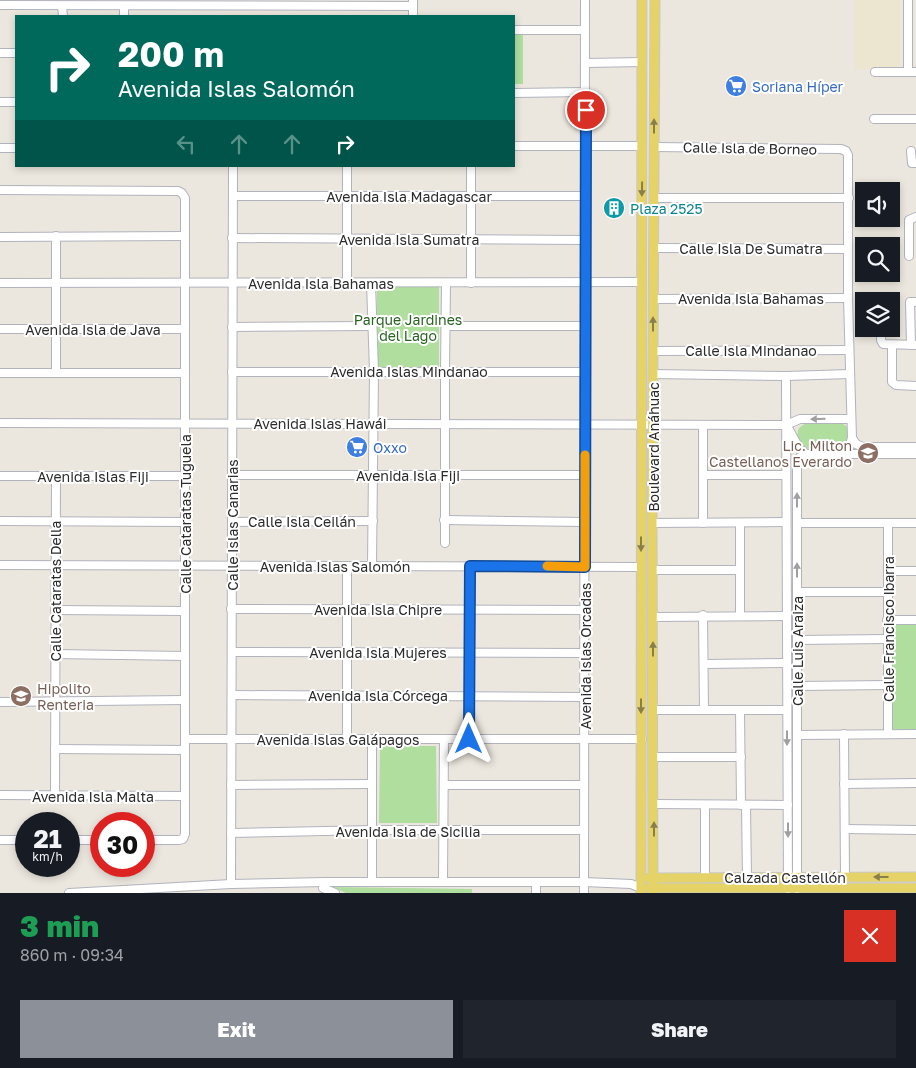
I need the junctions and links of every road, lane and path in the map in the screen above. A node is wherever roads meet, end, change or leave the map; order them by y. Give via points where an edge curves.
1 (585, 0) edge
2 (642, 0) edge
3 (655, 0) edge
4 (908, 0) edge
5 (42, 3) edge
6 (161, 3) edge
7 (242, 3) edge
8 (413, 3) edge
9 (0, 5) edge
10 (62, 6) junction
11 (124, 6) junction
12 (255, 6) junction
13 (62, 15) edge
14 (124, 15) edge
15 (255, 15) edge
16 (515, 30) edge
17 (585, 30) junction
18 (0, 53) edge
19 (15, 53) edge
20 (642, 62) junction
21 (586, 63) junction
22 (875, 72) dead end
23 (912, 72) edge
24 (586, 92) junction
25 (515, 93) edge
26 (0, 102) edge
27 (15, 102) edge
28 (874, 119) dead end
29 (916, 119) edge
30 (515, 146) edge
31 (585, 146) junction
32 (642, 146) junction
33 (654, 147) junction
34 (0, 148) edge
35 (15, 148) edge
36 (911, 151) dead end
37 (914, 163) edge
38 (233, 167) edge
39 (347, 167) edge
40 (471, 167) edge
41 (0, 190) edge
42 (347, 195) junction
43 (471, 195) junction
44 (232, 196) junction
45 (585, 196) junction
46 (654, 198) junction
47 (849, 198) junction
48 (916, 217) edge
49 (56, 236) junction
50 (185, 236) junction
51 (0, 237) edge
52 (232, 238) junction
53 (347, 239) junction
54 (471, 239) junction
55 (585, 240) junction
56 (654, 248) junction
57 (848, 249) junction
58 (912, 251) edge
59 (232, 282) junction
60 (641, 282) junction
61 (0, 283) edge
62 (56, 283) junction
63 (185, 283) junction
64 (347, 283) junction
65 (371, 283) junction
66 (446, 283) junction
67 (471, 283) junction
68 (585, 283) junction
69 (848, 298) junction
70 (653, 299) junction
71 (913, 302) edge
72 (372, 326) junction
73 (446, 326) junction
74 (585, 326) junction
75 (232, 327) junction
76 (0, 328) edge
77 (56, 328) junction
78 (185, 328) junction
79 (914, 334) edge
80 (882, 337) edge
81 (914, 344) edge
82 (892, 345) junction
83 (850, 350) junction
84 (653, 351) junction
85 (374, 371) junction
86 (445, 371) junction
87 (56, 372) junction
88 (232, 372) junction
89 (586, 372) junction
90 (0, 373) edge
91 (185, 373) junction
92 (653, 374) junction
93 (850, 374) junction
94 (786, 376) junction
95 (916, 386) edge
96 (851, 419) junction
97 (0, 423) edge
98 (373, 423) junction
99 (445, 423) junction
100 (185, 424) junction
101 (232, 424) junction
102 (585, 425) junction
103 (641, 425) junction
104 (653, 425) junction
105 (704, 425) junction
106 (786, 425) junction
107 (852, 438) junction
108 (916, 447) edge
109 (806, 454) junction
110 (841, 454) junction
111 (916, 454) edge
112 (232, 475) junction
113 (374, 475) junction
114 (585, 475) junction
115 (702, 475) junction
116 (786, 475) junction
117 (0, 476) edge
118 (56, 476) junction
119 (185, 476) junction
120 (444, 476) junction
121 (444, 520) junction
122 (0, 521) edge
123 (56, 521) junction
124 (373, 521) junction
125 (185, 522) junction
126 (232, 522) junction
127 (585, 522) junction
128 (652, 522) junction
129 (703, 522) junction
130 (740, 522) junction
131 (786, 522) junction
132 (797, 523) junction
133 (888, 523) junction
134 (916, 523) edge
135 (445, 543) dead end
136 (797, 548) junction
137 (786, 549) junction
138 (0, 565) edge
139 (56, 565) junction
140 (185, 566) junction
141 (232, 566) junction
142 (347, 566) junction
143 (372, 566) junction
144 (470, 566) junction
145 (585, 567) junction
146 (641, 567) junction
147 (652, 570) junction
148 (740, 570) junction
149 (888, 571) junction
150 (916, 571) edge
151 (797, 592) junction
152 (888, 592) junction
153 (232, 609) junction
154 (347, 609) junction
155 (470, 609) junction
156 (55, 610) junction
157 (585, 610) junction
158 (185, 611) junction
159 (704, 615) junction
160 (653, 616) junction
161 (740, 616) junction
162 (787, 616) junction
163 (887, 620) junction
164 (916, 620) edge
165 (887, 639) junction
166 (797, 640) junction
167 (232, 652) junction
168 (347, 652) junction
169 (469, 652) junction
170 (585, 653) junction
171 (55, 654) junction
172 (185, 656) junction
173 (787, 663) junction
174 (704, 664) junction
175 (888, 685) junction
176 (798, 686) junction
177 (232, 695) junction
178 (347, 695) junction
179 (469, 696) junction
180 (584, 697) junction
181 (185, 700) junction
182 (0, 702) edge
183 (55, 702) junction
184 (653, 710) junction
185 (704, 710) junction
186 (740, 710) junction
187 (788, 710) junction
188 (844, 734) junction
189 (888, 734) junction
190 (916, 734) edge
191 (797, 735) junction
192 (185, 739) junction
193 (231, 739) junction
194 (348, 739) junction
195 (372, 739) junction
196 (444, 739) junction
197 (469, 739) junction
198 (642, 739) junction
199 (584, 740) junction
200 (55, 749) junction
201 (185, 750) junction
202 (653, 757) junction
203 (741, 757) junction
204 (788, 781) junction
205 (797, 781) junction
206 (916, 783) edge
207 (372, 784) junction
208 (844, 784) junction
209 (231, 785) junction
210 (444, 785) junction
211 (584, 785) junction
212 (0, 795) edge
213 (55, 796) junction
214 (185, 796) junction
215 (654, 804) junction
216 (705, 805) junction
217 (744, 805) junction
218 (788, 805) junction
219 (845, 829) junction
220 (372, 830) junction
221 (444, 830) junction
222 (584, 830) junction
223 (916, 830) edge
224 (231, 833) junction
225 (0, 840) edge
226 (15, 840) edge
227 (155, 840) edge
228 (845, 877) junction
229 (916, 877) edge
230 (641, 878) junction
231 (654, 878) junction
232 (705, 878) junction
233 (747, 878) junction
234 (792, 878) junction
235 (372, 882) junction
236 (444, 882) junction
237 (536, 882) junction
238 (584, 882) junction
239 (231, 884) junction
240 (631, 884) junction
241 (323, 888) edge
242 (916, 888) edge
243 (792, 889) junction
244 (641, 891) edge
245 (653, 891) edge
246 (848, 891) edge
247 (899, 891) edge
248 (105, 892) edge
249 (69, 893) edge
250 (335, 893) edge
251 (536, 893) edge
252 (584, 893) edge

1 - 17 street, Avenida Islas Orcadas
2 - 20 main road, Boulevard Anáhuac
33 -> 3 main road, Boulevard Anáhuac
4 - 23 street
5 - 9 street
5 - 10 street
6 - 7 street
6 - 11 street
7 - 12 street
8 - 12 street
10 - 11 street
10 - 13 street
11 - 14 street
12 - 15 street
16 - 17 street
17 - 21 street, Avenida Islas Orcadas
18 - 19 street
20 - 21 street
20 - 32 main road, Boulevard Anáhuac
21 - 24 street, Avenida Islas Orcadas
22 - 23 street
24 - 25 street
24 - 31 street, Avenida Islas Orcadas
26 - 27 street
28 - 29 street
30 - 31 street
31 - 32 street
31 - 45 street, Avenida Islas Orcadas
32 -> 60 main road, Boulevard Anáhuac
33 - 46 main road, Boulevard Anáhuac
33 - 47 street, Calle Isla de Borneo via 846,150
34 - 35 street
36 - 37 street
38 - 44 street, Calle Islas Canarias
39 - 42 street
40 - 43 street
41 - 50 street, Calle Cataratas Tuguela via 180,192 185,198
42 - 43 street, Avenida Isla Madagascar
42 - 44 street, Avenida Isla Madagascar
42 - 53 street
43 - 45 street, Avenida Isla Madagascar
43 - 54 street
44 - 52 street, Calle Islas Canarias
45 - 55 street, Avenida Islas Orcadas
46 - 47 street
46 - 56 main road, Boulevard Anáhuac
47 - 57 street
48 - 58 street via 909,223
49 - 50 street
49 - 51 street
49 - 62 street
50 - 63 street, Calle Cataratas Tuguela
52 - 53 street, Avenida Isla Sumatra
52 - 59 street, Calle Islas Canarias
53 - 54 street, Avenida Isla Sumatra
53 - 64 street
54 - 55 street, Avenida Isla Sumatra
54 - 67 street
55 - 68 street, Avenida Islas Orcadas
56 - 57 street, Calle Isla De Sumatra
56 - 70 main road, Boulevard Anáhuac
57 - 69 street
59 - 63 street, Avenida Isla Bahamas
59 - 64 street, Avenida Isla Bahamas
59 - 75 street, Calle Islas Canarias
60 - 68 street, Avenida Isla Bahamas
60 - 103 main road, Boulevard Anáhuac
61 - 62 street, Avenida Isla Bahamas
62 - 63 street, Avenida Isla Bahamas
62 - 77 street
63 - 78 street, Calle Cataratas Tuguela
64 - 65 street, Avenida Isla Bahamas
65 - 66 street, Avenida Isla Bahamas
65 - 72 street
66 - 67 street, Avenida Isla Bahamas
66 - 73 street
67 - 68 street, Avenida Isla Bahamas
68 - 74 street, Avenida Islas Orcadas
69 - 70 street, Avenida Isla Bahamas
69 - 83 street
84 -> 70 main road, Boulevard Anáhuac
71 - 79 street
72 - 75 street
72 - 85 street
73 - 74 street
73 - 86 street
74 - 89 street, Avenida Islas Orcadas
75 - 88 street, Calle Islas Canarias
76 - 77 street, Avenida Isla de Java
77 - 78 street, Avenida Isla de Java
77 - 87 street
78 - 91 street, Calle Cataratas Tuguela
79 - 81 street
80 - 82 street via 882,343
81 - 82 street
82 - 95 street via 894,384
83 - 84 street, Calle Isla Mindanao
83 - 93 street
84 - 92 main road, Boulevard Anáhuac
85 - 86 street, Avenida Islas Mindanao
85 - 88 street, Avenida Islas Mindanao
85 - 98 street
86 - 89 street, Avenida Islas Mindanao
86 - 99 street
87 - 90 street
87 - 91 street
88 - 101 street, Calle Islas Canarias
89 - 102 street, Avenida Islas Orcadas
91 - 100 street, Calle Cataratas Tuguela
92 - 94 street
92 - 104 main road, Boulevard Anáhuac
93 - 94 street
93 - 96 street
94 - 106 street, Calle Luis Araiza
96 -> 106 street, Avenida Islas Hawái via 800,420
96 - 107 street
97 - 100 street, Avenida Islas Hawái
98 - 99 street, Avenida Islas Hawái
98 - 101 street, Avenida Islas Hawái
98 - 113 street
99 - 102 street, Avenida Islas Hawái
99 - 120 street
100 - 101 street, Avenida Islas Hawái
100 - 119 street, Calle Cataratas Tuguela
101 - 112 street, Calle Islas Canarias
102 - 103 street, Avenida Islas Hawái
102 - 114 street, Avenida Islas Orcadas
103 - 104 street, Avenida Islas Hawái
103 -> 146 main road, Boulevard Anáhuac
104 - 105 street, Avenida Islas Hawái
104 - 128 main road, Boulevard Anáhuac
105 - 106 street, Avenida Islas Hawái
105 - 115 street
106 - 109 street, Calle Luis Araiza
106 - 116 street, Calle Luis Araiza
107 - 108 street via 863,447
107 - 110 street via 849,448
109 - 110 street
132 -> 109 street, Calle Luis Araiza via 797,467 800,457
110 - 111 street
112 - 113 street, Avenida Isla Fiji
112 - 126 street, Calle Islas Canarias
113 - 120 street, Avenida Isla Fiji
113 - 124 street
114 - 120 street, Avenida Isla Fiji
114 - 127 street, Avenida Islas Orcadas
115 - 116 street
115 - 129 street
116 - 131 street, Calle Luis Araiza
117 - 118 street, Avenida Islas Fiji
118 - 119 street, Avenida Islas Fiji
118 - 123 street, Calle Cataratas Della
119 - 125 street, Calle Cataratas Tuguela
120 - 121 street
121 - 127 street
121 - 135 street
122 - 123 street
123 - 125 street
123 - 139 street, Calle Cataratas Della
124 - 126 street, Calle Isla Ceilán
124 - 143 street
125 - 140 street, Calle Cataratas Tuguela
126 - 141 street, Calle Islas Canarias
127 - 145 street, Avenida Islas Orcadas
128 - 129 street
128 - 147 main road, Boulevard Anáhuac
129 - 130 street
130 - 131 street
130 - 148 street
131 - 137 street, Calle Luis Araiza
132 - 133 street
132 - 136 street, Calle Luis Araiza
133 - 134 street
133 - 149 street, Calle Francisco Ibarra
136 - 137 street
151 -> 136 street, Calle Luis Araiza
137 - 162 street, Calle Luis Araiza
138 - 139 street, Avenida Islas Salomón
139 - 140 street, Avenida Islas Salomón
139 - 156 street, Calle Cataratas Della
140 - 141 street, Avenida Islas Salomón
140 - 158 street, Calle Cataratas Tuguela
141 - 142 street, Avenida Islas Salomón
141 - 153 street, Calle Islas Canarias
142 - 143 street, Avenida Islas Salomón
142 - 154 street
143 - 144 street, Avenida Islas Salomón
144 - 145 street, Avenida Islas Salomón
144 - 155 street
145 - 146 street, Avenida Islas Salomón
145 - 157 street, Avenida Islas Orcadas
146 -> 198 main road, Boulevard Anáhuac
147 - 148 street
147 - 160 main road, Boulevard Anáhuac
148 - 161 street
149 - 150 street
149 - 152 street, Calle Francisco Ibarra
151 - 152 street
151 - 166 street, Calle Luis Araiza
152 - 163 street, Calle Francisco Ibarra
153 - 154 street, Avenida Isla Chipre
153 - 167 street, Calle Islas Canarias
154 - 155 street, Avenida Isla Chipre
154 - 168 street
155 - 157 street, Avenida Isla Chipre
155 - 169 street
156 - 158 street
156 - 171 street, Calle Cataratas Della
157 - 170 street, Avenida Islas Orcadas
158 - 172 street, Calle Cataratas Tuguela
159 - 160 street
159 - 161 street
159 - 174 street
184 -> 160 main road, Boulevard Anáhuac
161 - 162 street
162 - 173 street, Calle Luis Araiza
163 - 164 street
163 - 165 street, Calle Francisco Ibarra
165 - 166 street
165 - 175 street, Calle Francisco Ibarra
166 - 176 street, Calle Luis Araiza
167 - 168 street, Avenida Isla Mujeres
167 - 177 street, Calle Islas Canarias
168 - 169 street, Avenida Isla Mujeres
168 - 178 street
169 - 170 street, Avenida Isla Mujeres
169 - 179 street
170 - 180 street, Avenida Islas Orcadas
171 - 172 street
171 - 183 street, Calle Cataratas Della
172 - 181 street, Calle Cataratas Tuguela
173 - 174 street
173 - 187 street, Calle Luis Araiza
174 - 185 street
175 - 176 street
175 - 189 street, Calle Francisco Ibarra
176 - 191 street, Calle Luis Araiza
177 - 178 street, Avenida Isla Córcega
177 - 193 street, Calle Islas Canarias
178 - 179 street, Avenida Isla Córcega
178 - 194 street
179 - 180 street, Avenida Isla Córcega
179 - 197 street
180 - 199 street, Avenida Islas Orcadas
181 - 183 street
181 - 192 street, Calle Cataratas Tuguela
182 - 183 street
183 - 200 street, Calle Cataratas Della
184 - 185 street
184 - 202 main road, Boulevard Anáhuac
185 - 186 street
186 - 187 street
186 - 203 street
187 -> 204 street, Calle Luis Araiza
188 - 189 street
188 - 191 street
188 - 208 street
189 - 190 street
191 - 205 street, Calle Luis Araiza
192 - 193 street, Avenida Islas Galápagos
192 - 201 street, Calle Cataratas Tuguela
193 - 194 street, Avenida Islas Galápagos
193 - 209 street, Calle Islas Canarias
194 - 195 street, Avenida Islas Galápagos
195 - 196 street, Avenida Islas Galápagos
195 - 207 street
196 - 197 street, Avenida Islas Galápagos
196 - 210 street
197 - 199 street, Avenida Islas Galápagos
198 - 199 street, Avenida Islas Galápagos
198 - 230 main road, Boulevard Anáhuac
199 - 211 street, Avenida Islas Orcadas
200 - 201 street
200 - 213 street, Calle Cataratas Della
201 - 214 street, Calle Cataratas Tuguela
202 - 203 street
202 - 215 main road, Boulevard Anáhuac
203 - 217 street
204 - 205 street
204 - 218 street, Calle Luis Araiza
205 - 234 street, Calle Luis Araiza
206 - 208 street
207 - 209 street
207 - 220 street
208 - 219 street
209 - 224 street, Calle Islas Canarias
210 - 211 street
210 - 221 street
211 - 222 street, Avenida Islas Orcadas
212 - 213 street, Avenida Isla Malta
213 - 214 street, Avenida Isla Malta
214 - 227 street, Calle Cataratas Tuguela via 183,839
215 - 216 street
231 -> 215 main road, Boulevard Anáhuac
216 - 217 street
216 - 232 street
217 - 218 street
217 - 233 street
218 -> 234 street, Calle Luis Araiza
219 - 223 street
219 - 228 street
220 - 221 street, Avenida Isla de Sicilia
220 - 224 street, Avenida Isla de Sicilia
220 - 235 street
221 - 222 street, Avenida Isla de Sicilia
221 - 236 street
222 - 238 street, Avenida Islas Orcadas
224 - 239 street, Calle Islas Canarias
225 - 226 street
229 -> 228 main road, Calzada Castellón
228 - 234 main road, Calzada Castellón
230 - 231 main road, Calzada Castellón
230 - 240 street
230 - 244 main road, Boulevard Anáhuac
231 - 232 main road, Calzada Castellón
231 - 245 main road, Boulevard Anáhuac
232 - 233 main road, Calzada Castellón
233 - 234 main road, Calzada Castellón
234 - 243 street, Calle Luis Araiza
235 - 236 street
235 - 241 street
236 - 237 street
237 - 238 street
237 - 251 street
238 - 240 street
238 - 252 street, Avenida Islas Orcadas
239 - 241 street
239 - 248 street
240 - 244 street
241 - 250 street
242 - 247 main road, Calzada Castellón
243 - 245 main road, Calzada Castellón
243 - 246 main road, Calzada Castellón
244 - 245 main road, Calzada Castellón
246 - 247 main road, Calzada Castellón
248 - 249 street

